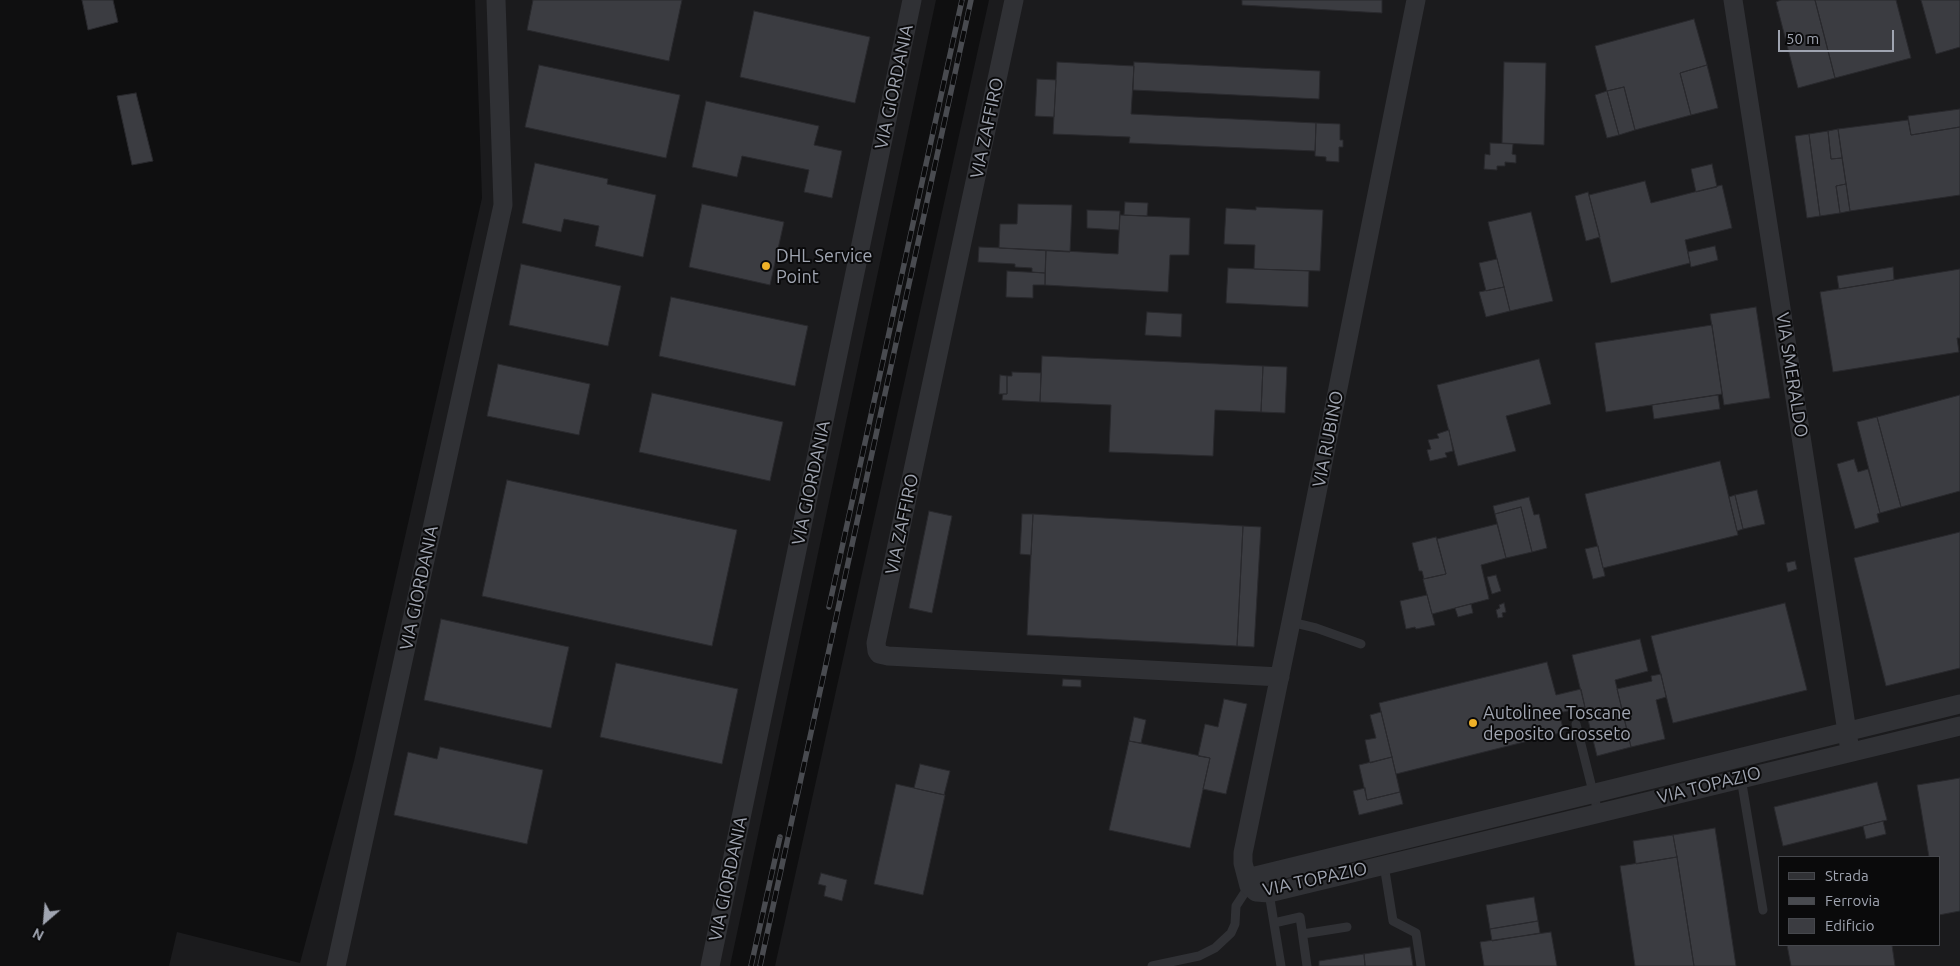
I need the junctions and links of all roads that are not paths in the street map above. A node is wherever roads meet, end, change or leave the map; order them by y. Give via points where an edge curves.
1 (496, 0) edge
2 (912, 0) edge
3 (1014, 0) edge
4 (1416, 0) edge
5 (1733, 0) edge
6 (1291, 622) junction
7 (1361, 644) dead end
8 (1280, 677) junction
9 (1960, 704) edge
10 (1576, 724) dead end
11 (1960, 726) edge
12 (1848, 732) junction
13 (1850, 751) junction
14 (1741, 778) junction
15 (1593, 793) junction
16 (1598, 812) junction
17 (1384, 865) junction
18 (1248, 882) junction
19 (1269, 893) junction
20 (1763, 910) dead end
21 (1274, 923) junction
22 (1347, 927) dead end
23 (1303, 934) junction
24 (336, 966) edge
25 (710, 966) edge
26 (1152, 966) edge
27 (1281, 966) edge
28 (1308, 966) edge
29 (1421, 966) edge

1 - 24 street, VIA GIORDANIA via 503,205
2 - 25 street, VIA GIORDANIA
3 - 8 street, VIA ZAFFIRO via 876,643 877,651 888,656
4 - 6 street, VIA RUBINO
5 - 12 street, VIA SMERALDO
6 - 7 lane
6 - 8 street, VIA RUBINO
8 - 18 street, VIA RUBINO via 1243,853
9 - 12 street, VIA TOPAZIO
10 - 15 lane
11 - 13 street, VIA TOPAZIO
12 - 13 street, VIA SMERALDO
12 - 15 street, VIA TOPAZIO
13 - 14 street, VIA TOPAZIO
14 - 16 street, VIA TOPAZIO
14 - 20 lane
15 - 16 lane
15 - 18 street, VIA TOPAZIO
16 - 17 street, VIA TOPAZIO
17 - 19 street, VIA TOPAZIO
17 - 29 lane via 1393,921 1416,933
18 - 19 street, VIA TOPAZIO via 1256,892
18 - 26 lane via 1236,906 1231,933 1215,948 1200,956
19 - 21 lane
21 - 23 lane via 1300,917
21 - 27 lane
22 - 23 lane
23 - 28 lane

